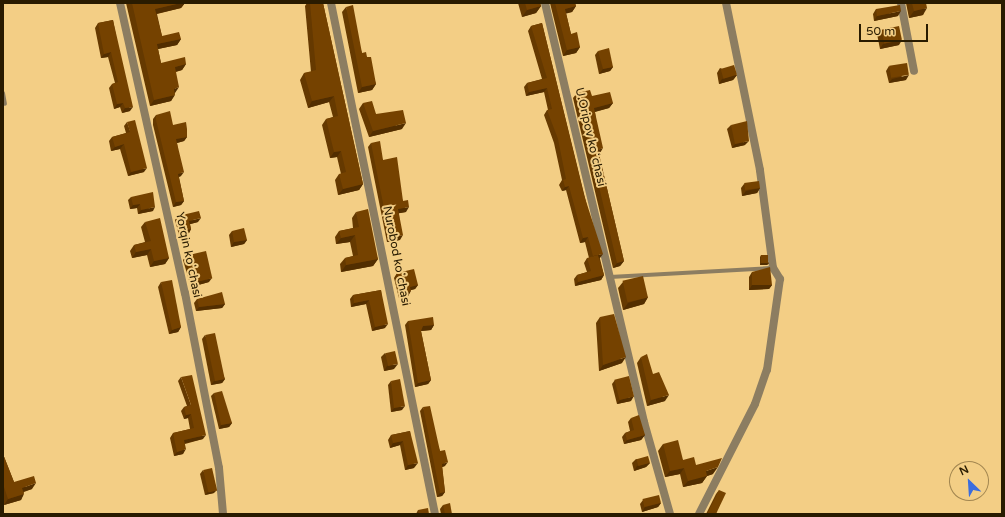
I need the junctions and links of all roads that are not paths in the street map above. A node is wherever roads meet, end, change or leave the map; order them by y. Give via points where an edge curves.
1 (120, 3) edge
2 (331, 3) edge
3 (545, 3) edge
4 (726, 3) edge
5 (901, 3) edge
6 (914, 72) dead end
7 (3, 93) edge
8 (5, 104) dead end
9 (773, 268) junction
10 (610, 277) junction
11 (223, 514) edge
12 (435, 514) edge
13 (670, 514) edge
14 (699, 514) edge

1 - 11 street, Yorqin koʻchasi via 185,293 219,468
2 - 12 street, Nurobod koʻchasi
3 - 10 street, U.Oripov koʻchasi
4 - 9 street via 760,170
5 - 6 street
7 - 8 lane
9 - 10 lane
9 - 14 street via 780,279 767,370 755,404
10 - 13 street, U.Oripov koʻchasi via 644,422

